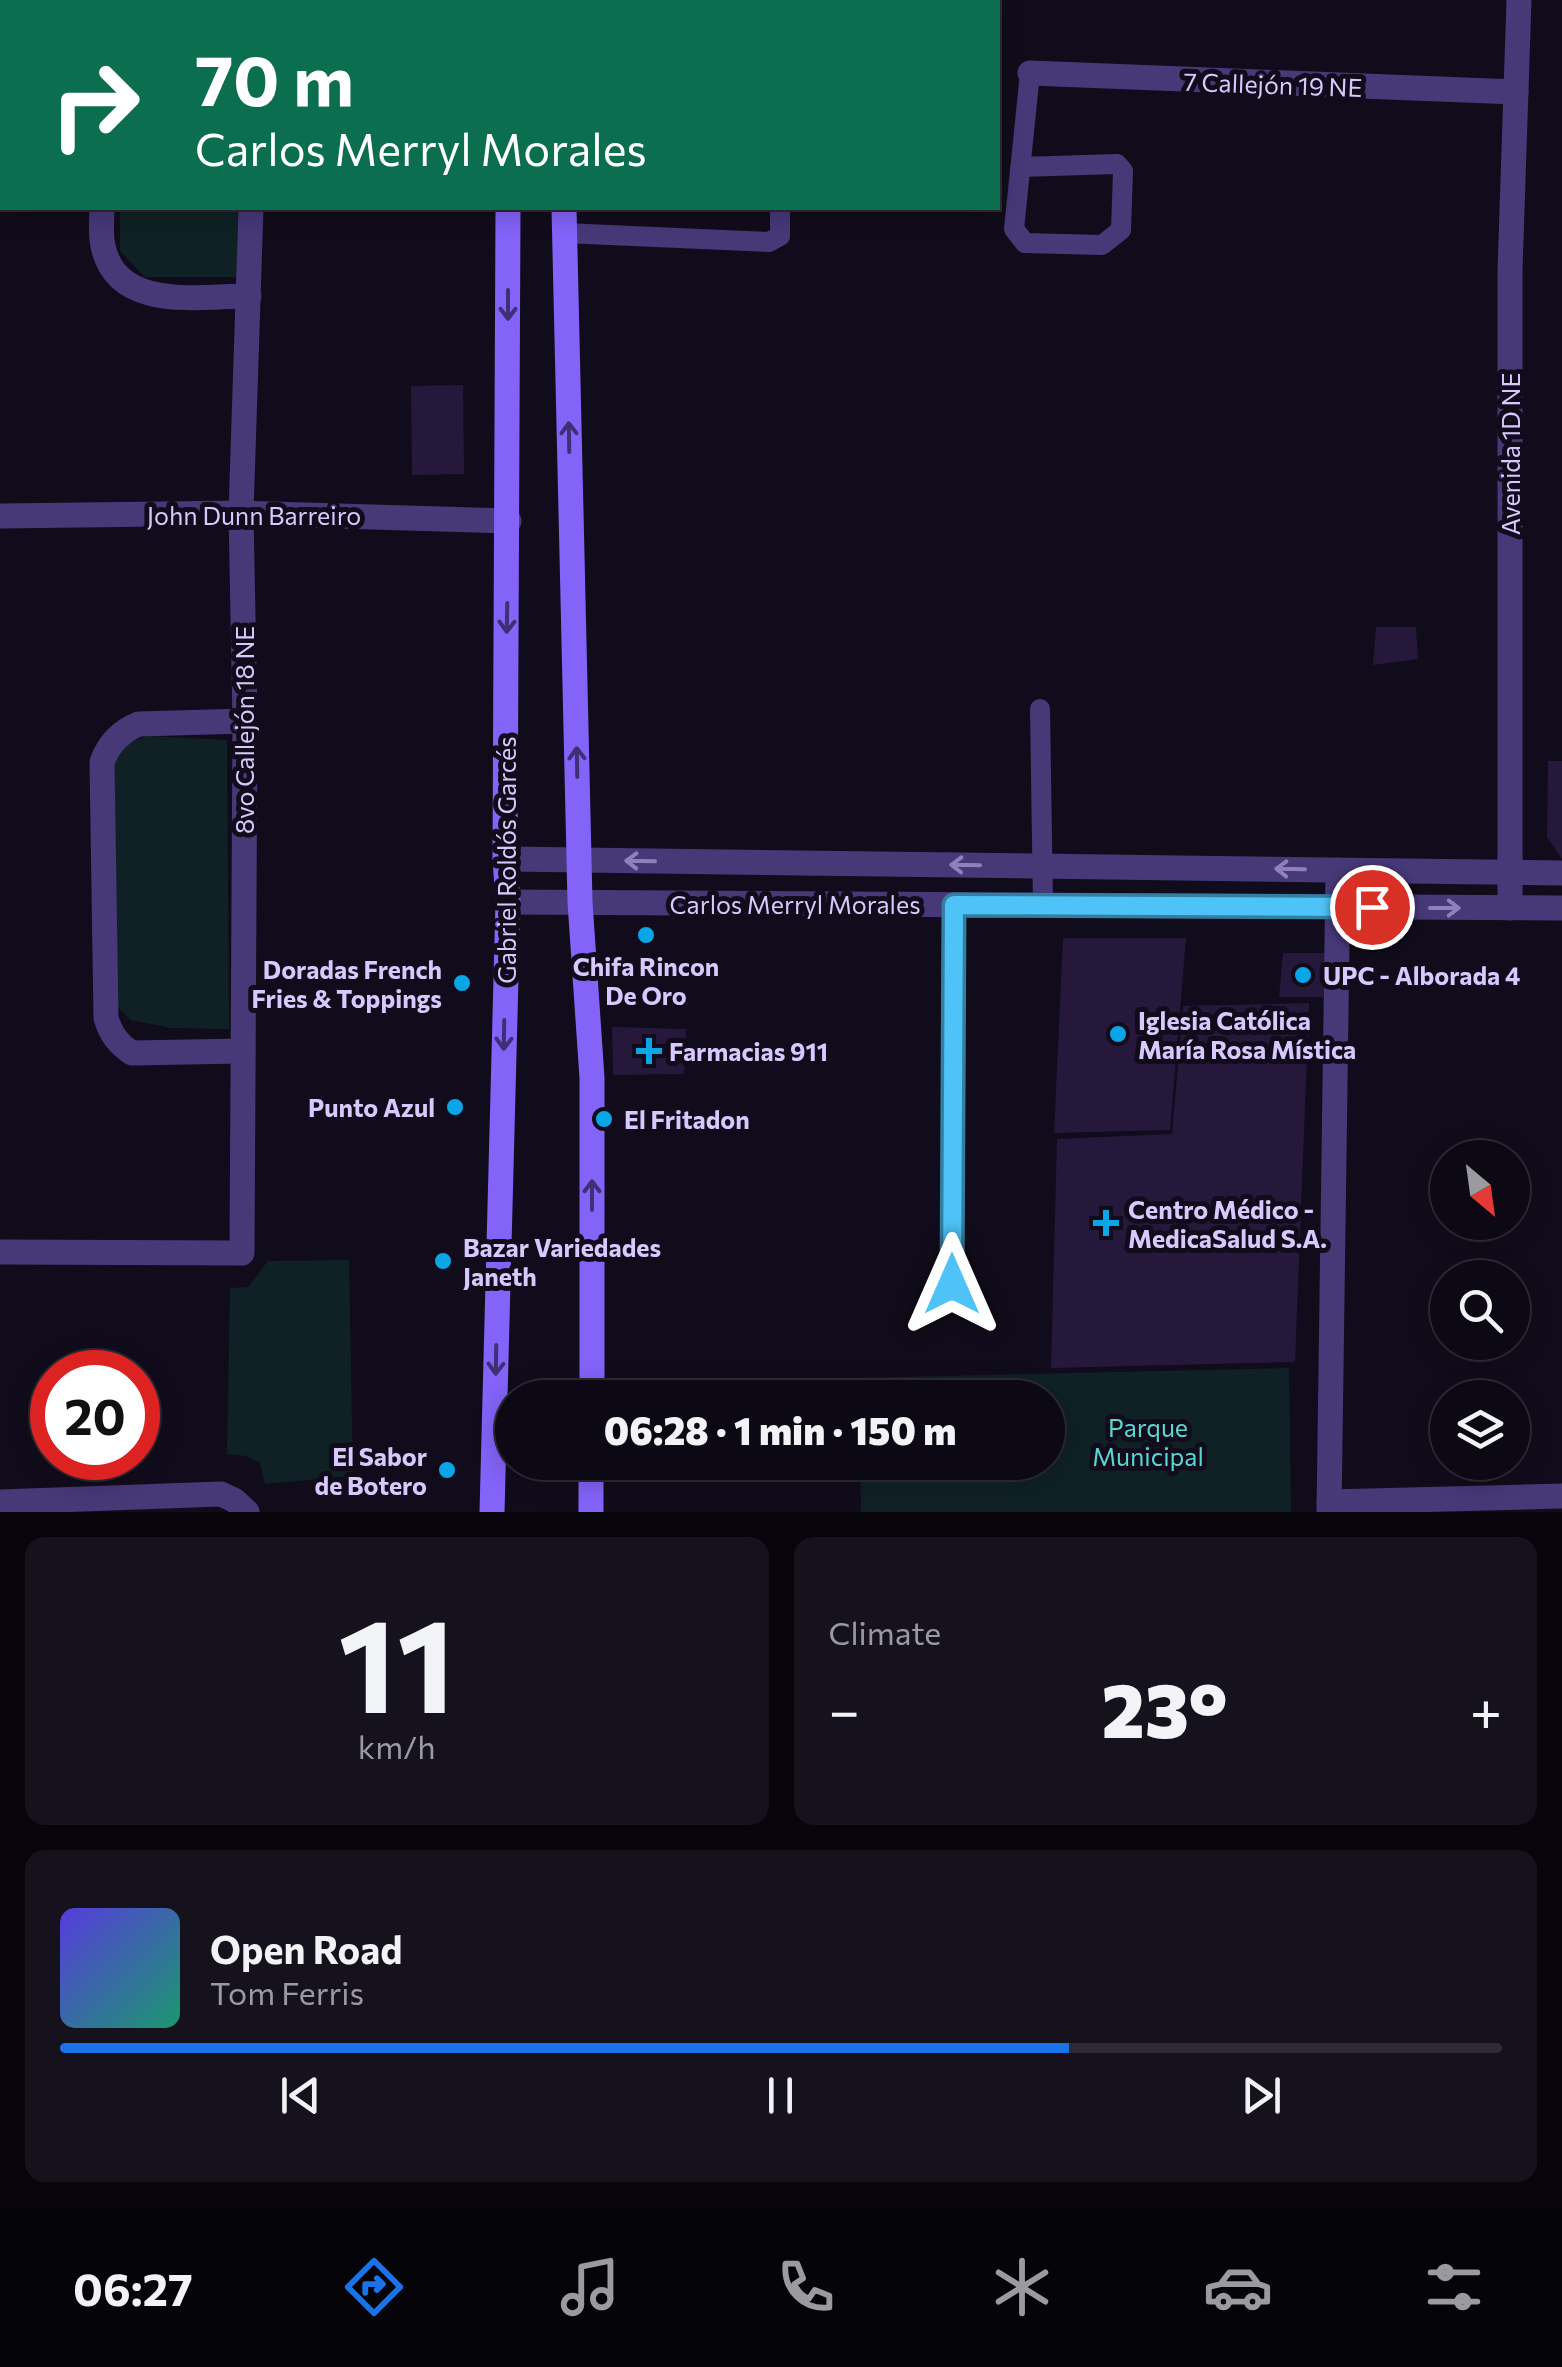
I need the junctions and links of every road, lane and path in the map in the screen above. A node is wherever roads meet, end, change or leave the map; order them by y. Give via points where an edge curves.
1 (1519, 0) edge
2 (1030, 72) joint
3 (1516, 92) junction
4 (1020, 167) junction
5 (102, 210) edge
6 (251, 210) edge
7 (508, 210) edge
8 (780, 210) edge
9 (564, 220) edge
10 (250, 296) junction
11 (242, 513) junction
12 (0, 516) edge
13 (508, 521) junction
14 (1040, 709) dead end
15 (246, 721) junction
16 (505, 859) junction
17 (580, 860) junction
18 (1042, 866) junction
19 (1338, 870) junction
20 (1512, 872) junction
21 (1562, 873) edge
22 (508, 902) junction
23 (580, 902) junction
24 (954, 905) junction
25 (1043, 905) junction
26 (1337, 907) junction
27 (1510, 908) junction
28 (1562, 908) edge
29 (243, 1052) junction
30 (0, 1252) edge
31 (952, 1284) dead end
32 (592, 1380) edge
33 (591, 1480) edge
34 (1562, 1496) edge
35 (0, 1502) edge
36 (1329, 1507) edge
37 (248, 1512) edge
38 (492, 1512) edge
39 (591, 1512) edge

1 - 3 street, Avenida 1D NE
2 - 3 street, 7 Callejón 19 NE
2 - 4 lane
3 - 20 street, Avenida 1D NE via 1510,270
4 - 4 lane via 1117,164 1123,171 1122,230 1102,245 1025,244 1014,229
5 - 10 street via 103,246 127,286 145,294
6 - 10 street, 8vo Callejón 18 NE
7 -> 13 main road, Gabriel Roldós Garcés
8 - 9 lane via 780,236 770,242
17 -> 9 main road
10 - 11 street, 8vo Callejón 18 NE
11 - 12 street, John Dunn Barreiro
11 - 13 street, John Dunn Barreiro
11 - 15 street, 8vo Callejón 18 NE
13 -> 16 main road, Gabriel Roldós Garcés
14 - 18 lane
15 - 29 street, 8vo Callejón 18 NE
15 - 29 street via 139,724 114,740 102,762 110,1032 132,1052
16 - 17 street, Carlos Merryl Morales
16 - 22 main road, Gabriel Roldós Garcés
18 -> 17 street, Carlos Merryl Morales
17 - 23 main road
19 -> 18 street, Carlos Merryl Morales
18 - 25 lane
19 - 20 street, Carlos Merryl Morales
19 - 26 street
20 - 21 street, Carlos Merryl Morales
20 - 27 street, Avenida 1D NE
22 - 23 street, Carlos Merryl Morales
22 -> 38 main road, Gabriel Roldós Garcés
23 - 24 street, Carlos Merryl Morales
32 -> 23 main road via 592,1078
24 - 25 street, Carlos Merryl Morales
24 - 31 lane
25 - 26 street, Carlos Merryl Morales
26 -> 27 street, Carlos Merryl Morales
26 - 36 street
27 - 28 street, Carlos Merryl Morales
29 - 30 street, 8vo Callejón 18 NE via 242,1253
33 - 39 main road
34 - 36 street
35 - 37 street via 220,1494

